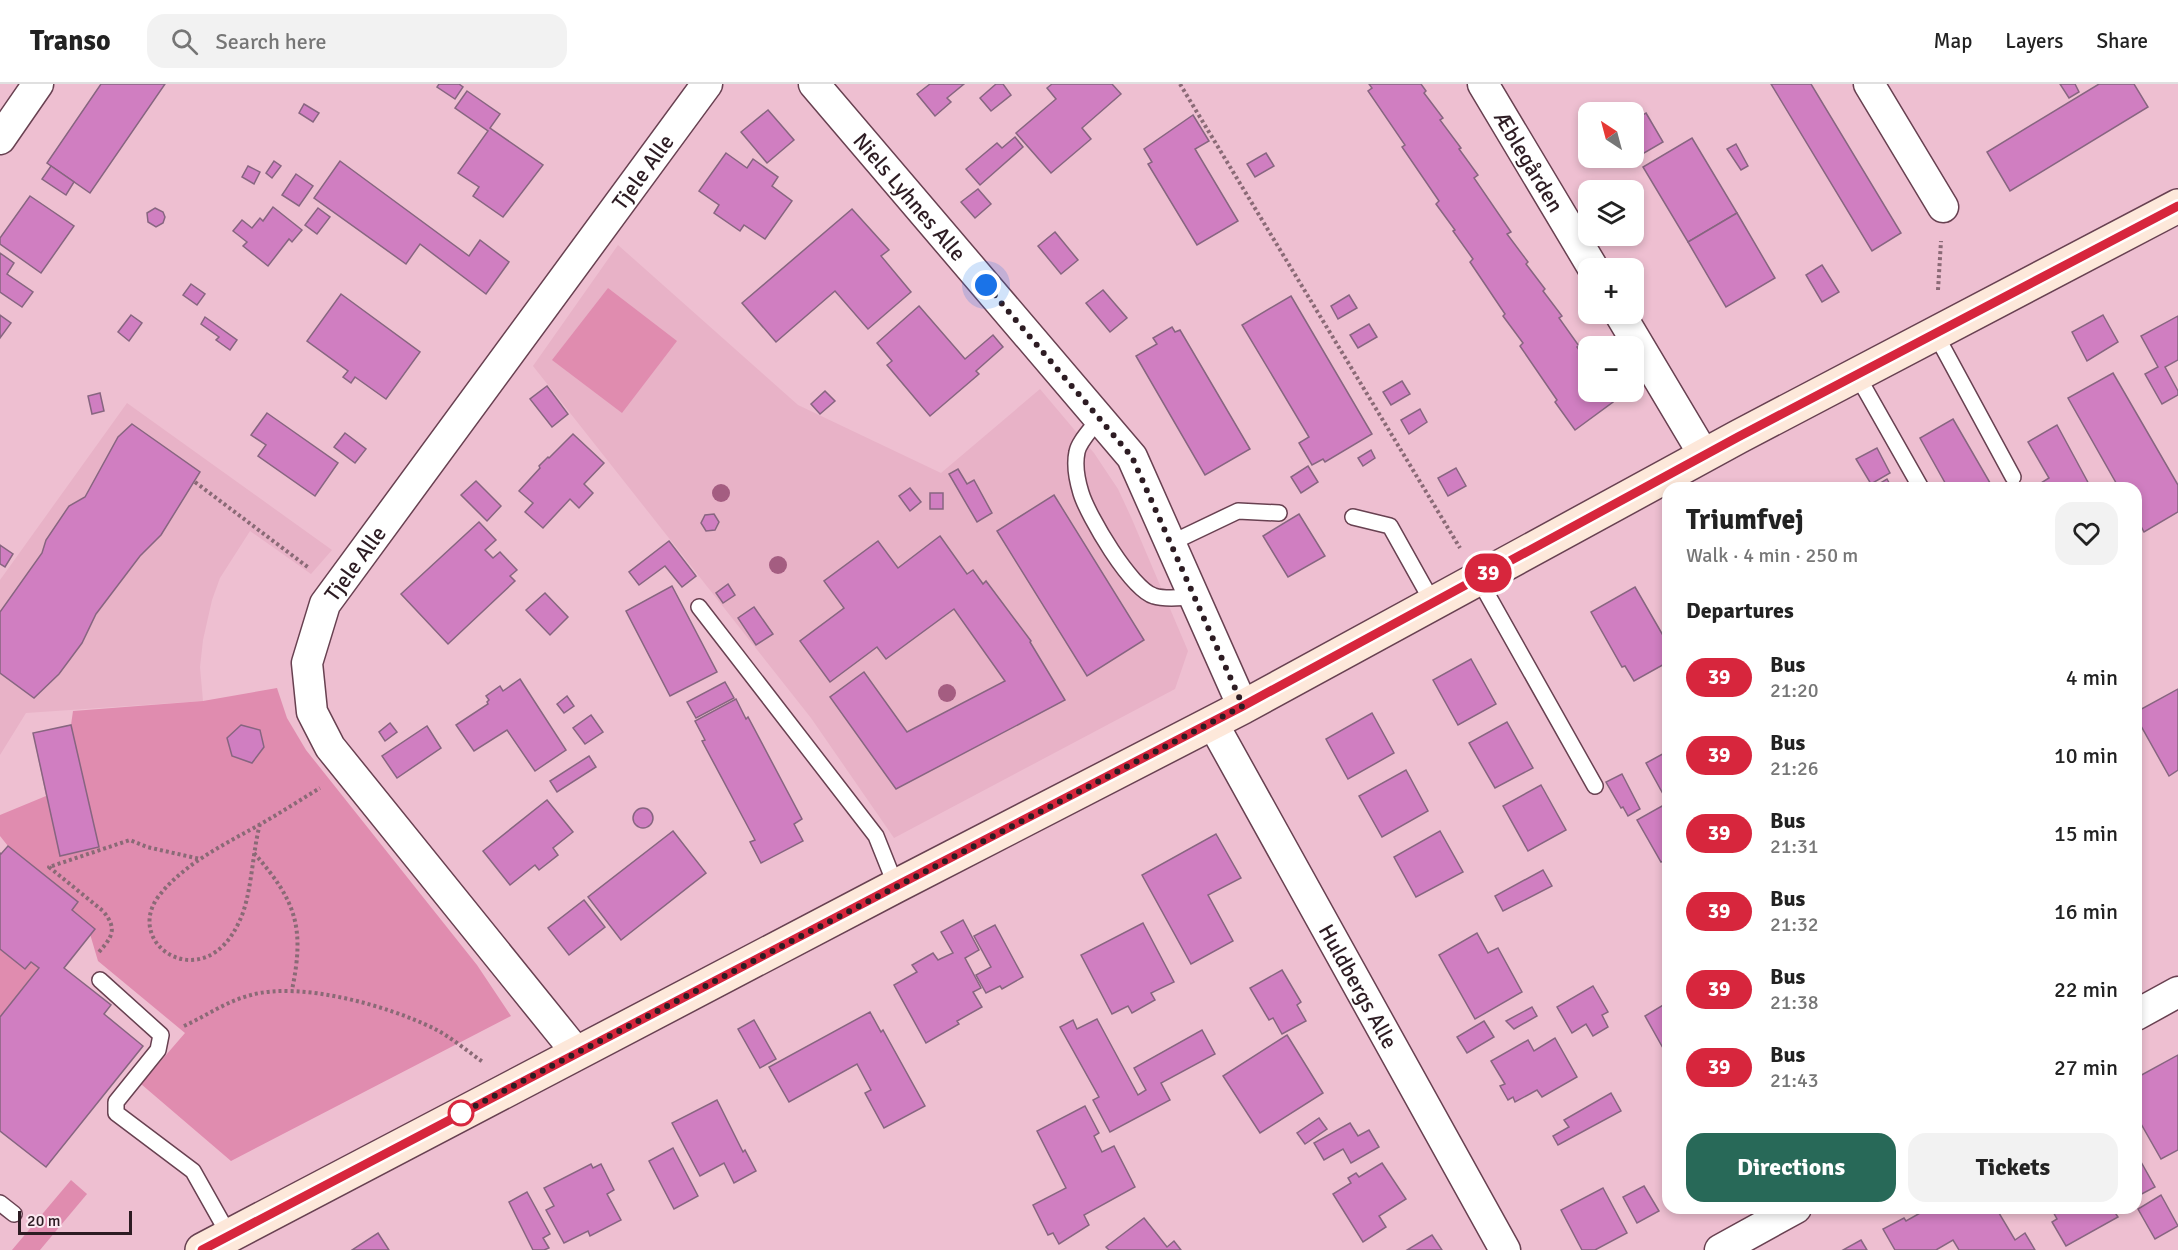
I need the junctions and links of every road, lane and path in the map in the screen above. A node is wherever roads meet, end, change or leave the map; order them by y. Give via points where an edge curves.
1 (38, 84) edge
2 (707, 84) edge
3 (814, 84) edge
4 (1180, 84) edge
5 (1483, 84) edge
6 (1869, 84) edge
7 (0, 139) edge
8 (2178, 206) edge
9 (1943, 207) joint
10 (1587, 258) edge
11 (1626, 324) edge
12 (1935, 333) junction
13 (1857, 375) junction
14 (1100, 418) junction
15 (1704, 455) junction
16 (2013, 477) dead end
17 (195, 482) dead end
18 (1918, 482) edge
19 (1279, 513) dead end
20 (1353, 517) dead end
21 (1171, 543) junction
22 (1479, 578) junction
23 (336, 588) junction
24 (1195, 597) junction
25 (1433, 603) junction
26 (699, 607) dead end
27 (1243, 706) junction
28 (1212, 722) junction
29 (350, 771) junction
30 (1595, 786) dead end
31 (260, 824) junction
32 (254, 852) junction
33 (200, 859) junction
34 (896, 886) junction
35 (100, 980) joint
36 (292, 990) junction
37 (2178, 992) edge
38 (2142, 1012) edge
39 (161, 1035) junction
40 (577, 1053) junction
41 (515, 1085) junction
42 (0, 1203) edge
43 (14, 1214) dead end
44 (1785, 1214) edge
45 (223, 1245) edge
46 (1505, 1250) edge
47 (1720, 1250) edge

1 - 7 street
2 - 23 street, Tjele Alle
3 - 14 street, Niels Lyhnes Alle
4 - 22 path
5 - 10 street, Æblegården
6 - 9 street
8 - 12 street
9 - 12 path
11 - 15 street
12 - 13 street
12 - 16 lane
13 - 15 street
13 - 18 lane
14 - 21 street, Niels Lyhnes Alle via 1132,457
14 - 24 lane via 1077,449 1075,467 1081,495 1110,549 1146,593 1155,597
15 - 22 street
17 - 23 path
19 - 21 lane via 1238,511
20 - 25 lane via 1390,526
21 - 24 street, Niels Lyhnes Alle
22 - 25 street
22 - 30 lane
23 - 29 street, Tjele Alle via 325,604 307,663 312,712 330,747
24 - 27 street, Niels Lyhnes Alle
25 - 27 street
26 - 34 lane via 876,836
27 - 28 street
28 - 34 street
28 - 46 street, Huldbergs Alle
29 - 31 path
29 - 40 street, Tjele Alle
31 - 32 path
31 - 33 path
32 - 33 path via 246,899 231,937 214,954 188,962 172,957 158,944 151,930 151,910 164,891
32 - 36 path via 279,882 293,908 298,943
33 - 35 path via 130,840 49,867 110,920 111,938 85,966
34 - 40 street
35 - 39 lane
36 - 39 path via 241,998
36 - 41 path via 375,1005 435,1029
37 - 38 street
39 - 45 lane via 158,1050 116,1102 116,1113 193,1171
40 - 41 street
41 - 45 street
42 - 43 lane
44 - 47 street

